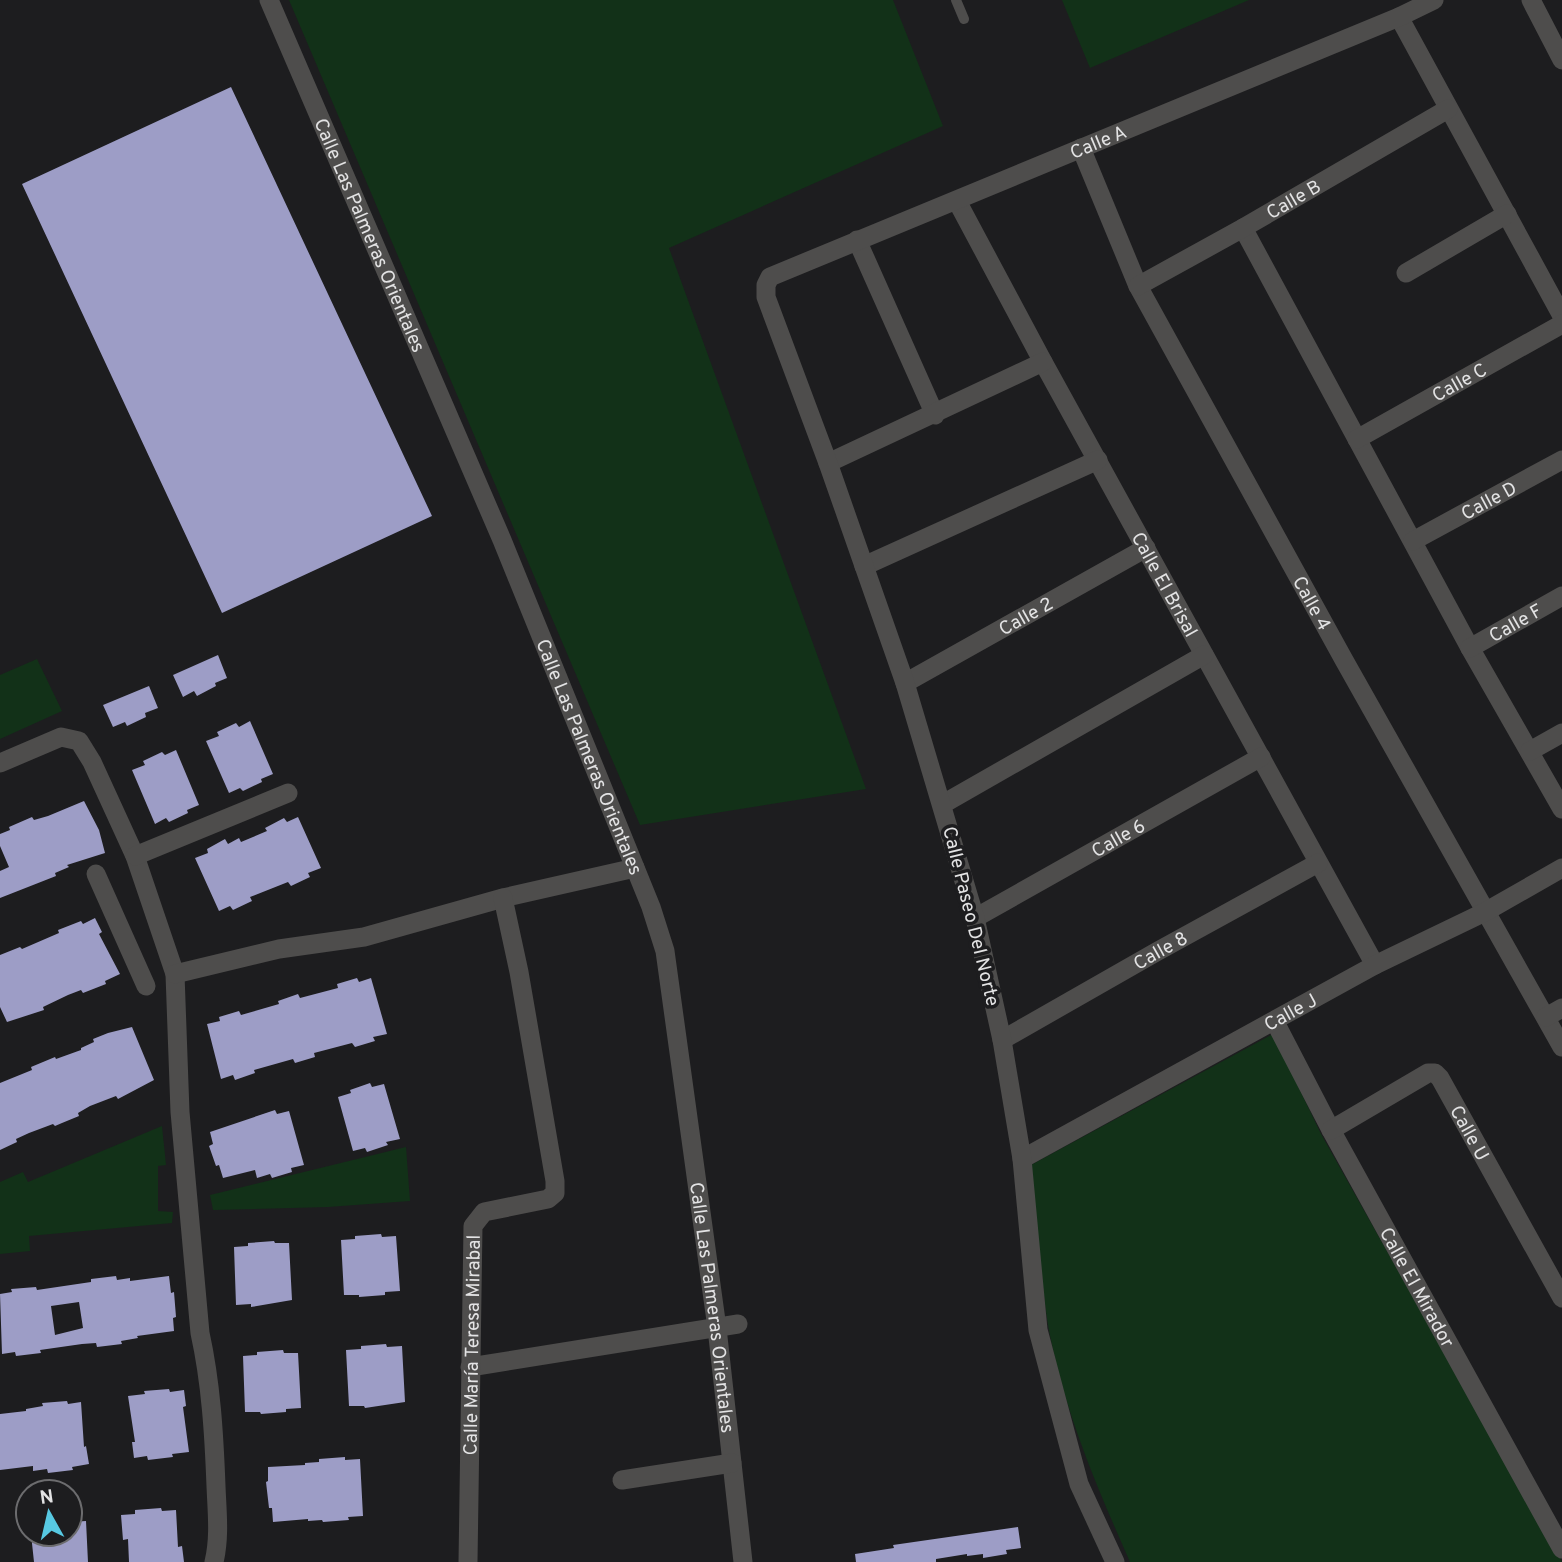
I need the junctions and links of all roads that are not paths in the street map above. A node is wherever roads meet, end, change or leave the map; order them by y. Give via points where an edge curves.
1 (268, 0) edge
2 (956, 0) edge
3 (1434, 0) edge
4 (1531, 0) edge
5 (1399, 18) junction
6 (964, 19) dead end
7 (1562, 60) edge
8 (1448, 109) junction
9 (1081, 148) junction
10 (957, 201) junction
11 (1507, 214) junction
12 (1243, 228) junction
13 (857, 240) junction
14 (1406, 272) dead end
15 (766, 285) joint
16 (1138, 286) junction
17 (1562, 316) edge
18 (1562, 324) edge
19 (1043, 362) junction
20 (935, 415) junction
21 (1357, 439) junction
22 (1098, 460) junction
23 (1562, 460) edge
24 (828, 463) junction
25 (1413, 541) junction
26 (1146, 548) junction
27 (864, 566) junction
28 (1562, 596) edge
29 (1470, 648) junction
30 (1204, 655) junction
31 (905, 683) junction
32 (1562, 733) edge
33 (1530, 751) junction
34 (1261, 757) junction
35 (0, 763) edge
36 (288, 793) dead end
37 (943, 804) junction
38 (1562, 809) edge
39 (135, 856) junction
40 (1318, 863) junction
41 (635, 868) junction
42 (1562, 868) edge
43 (96, 874) dead end
44 (503, 898) junction
45 (1485, 912) junction
46 (975, 918) junction
47 (1376, 965) junction
48 (175, 974) junction
49 (146, 986) dead end
50 (1554, 1012) edge
51 (1275, 1022) junction
52 (1002, 1040) junction
53 (1562, 1047) edge
54 (1331, 1130) junction
55 (1021, 1159) junction
56 (1562, 1298) edge
57 (738, 1324) dead end
58 (717, 1328) junction
59 (470, 1367) junction
60 (732, 1463) junction
61 (622, 1480) dead end
62 (1560, 1543) edge
63 (214, 1562) edge
64 (468, 1562) edge
65 (743, 1562) edge
66 (1115, 1562) edge

1 - 41 street, Calle Las Palmeras Orientales via 502,540
2 - 6 lane
3 - 5 street, Calle A
4 - 7 street
5 - 8 street
5 - 9 street, Calle A
8 - 11 street
8 - 12 street, Calle B
9 - 10 street, Calle A
9 - 16 street, Calle 4
10 - 13 street, Calle A
10 - 19 street, Calle El Brisal
11 - 14 street
11 - 17 street
12 - 16 street, Calle B
12 - 21 street
13 - 15 street, Calle A via 770,277
13 - 20 street
15 - 24 street, Calle Paseo Del Norte via 766,297
16 - 45 street, Calle 4
18 - 21 street, Calle C
19 - 20 street
19 - 22 street, Calle El Brisal
20 - 24 street
21 - 25 street
22 - 26 street, Calle El Brisal
22 - 27 street
23 - 25 street, Calle D
24 - 27 street, Calle Paseo Del Norte
25 - 29 street
26 - 30 street, Calle El Brisal
26 - 31 street, Calle 2
27 - 31 street, Calle Paseo Del Norte
28 - 29 street, Calle F
29 - 33 street
30 - 34 street, Calle El Brisal
30 - 37 street
31 - 37 street, Calle Paseo Del Norte
32 - 33 street
33 - 38 street
34 - 40 street, Calle El Brisal
34 - 46 street, Calle 6
35 - 39 street via 61,737 79,741
36 - 39 street
37 - 46 street, Calle Paseo Del Norte
39 - 48 street
40 - 47 street, Calle El Brisal
40 - 52 street, Calle 8
41 - 44 street
41 - 58 street, Calle Las Palmeras Orientales via 665,951
42 - 45 street, Calle J
43 - 49 street
44 - 48 street via 364,937 269,951
44 - 59 street, Calle María Teresa Mirabal via 555,1193 548,1199 484,1212 473,1226
45 - 47 street, Calle J
45 - 50 street, Calle 4
46 - 52 street, Calle Paseo Del Norte
47 - 51 street, Calle J
48 - 63 street via 180,1112 214,1441 218,1543
50 - 53 street, Calle 4
51 - 54 street, Calle El Mirador
51 - 55 street, Calle J
52 - 55 street, Calle Paseo Del Norte
54 - 56 street, Calle U via 1435,1073
54 - 62 street, Calle El Mirador
55 - 66 street, Calle Paseo Del Norte via 1038,1330 1079,1483
57 - 58 street
58 - 59 street
58 - 60 street, Calle Las Palmeras Orientales
59 - 64 street, Calle María Teresa Mirabal
60 - 61 street
60 - 65 street, Calle Las Palmeras Orientales

